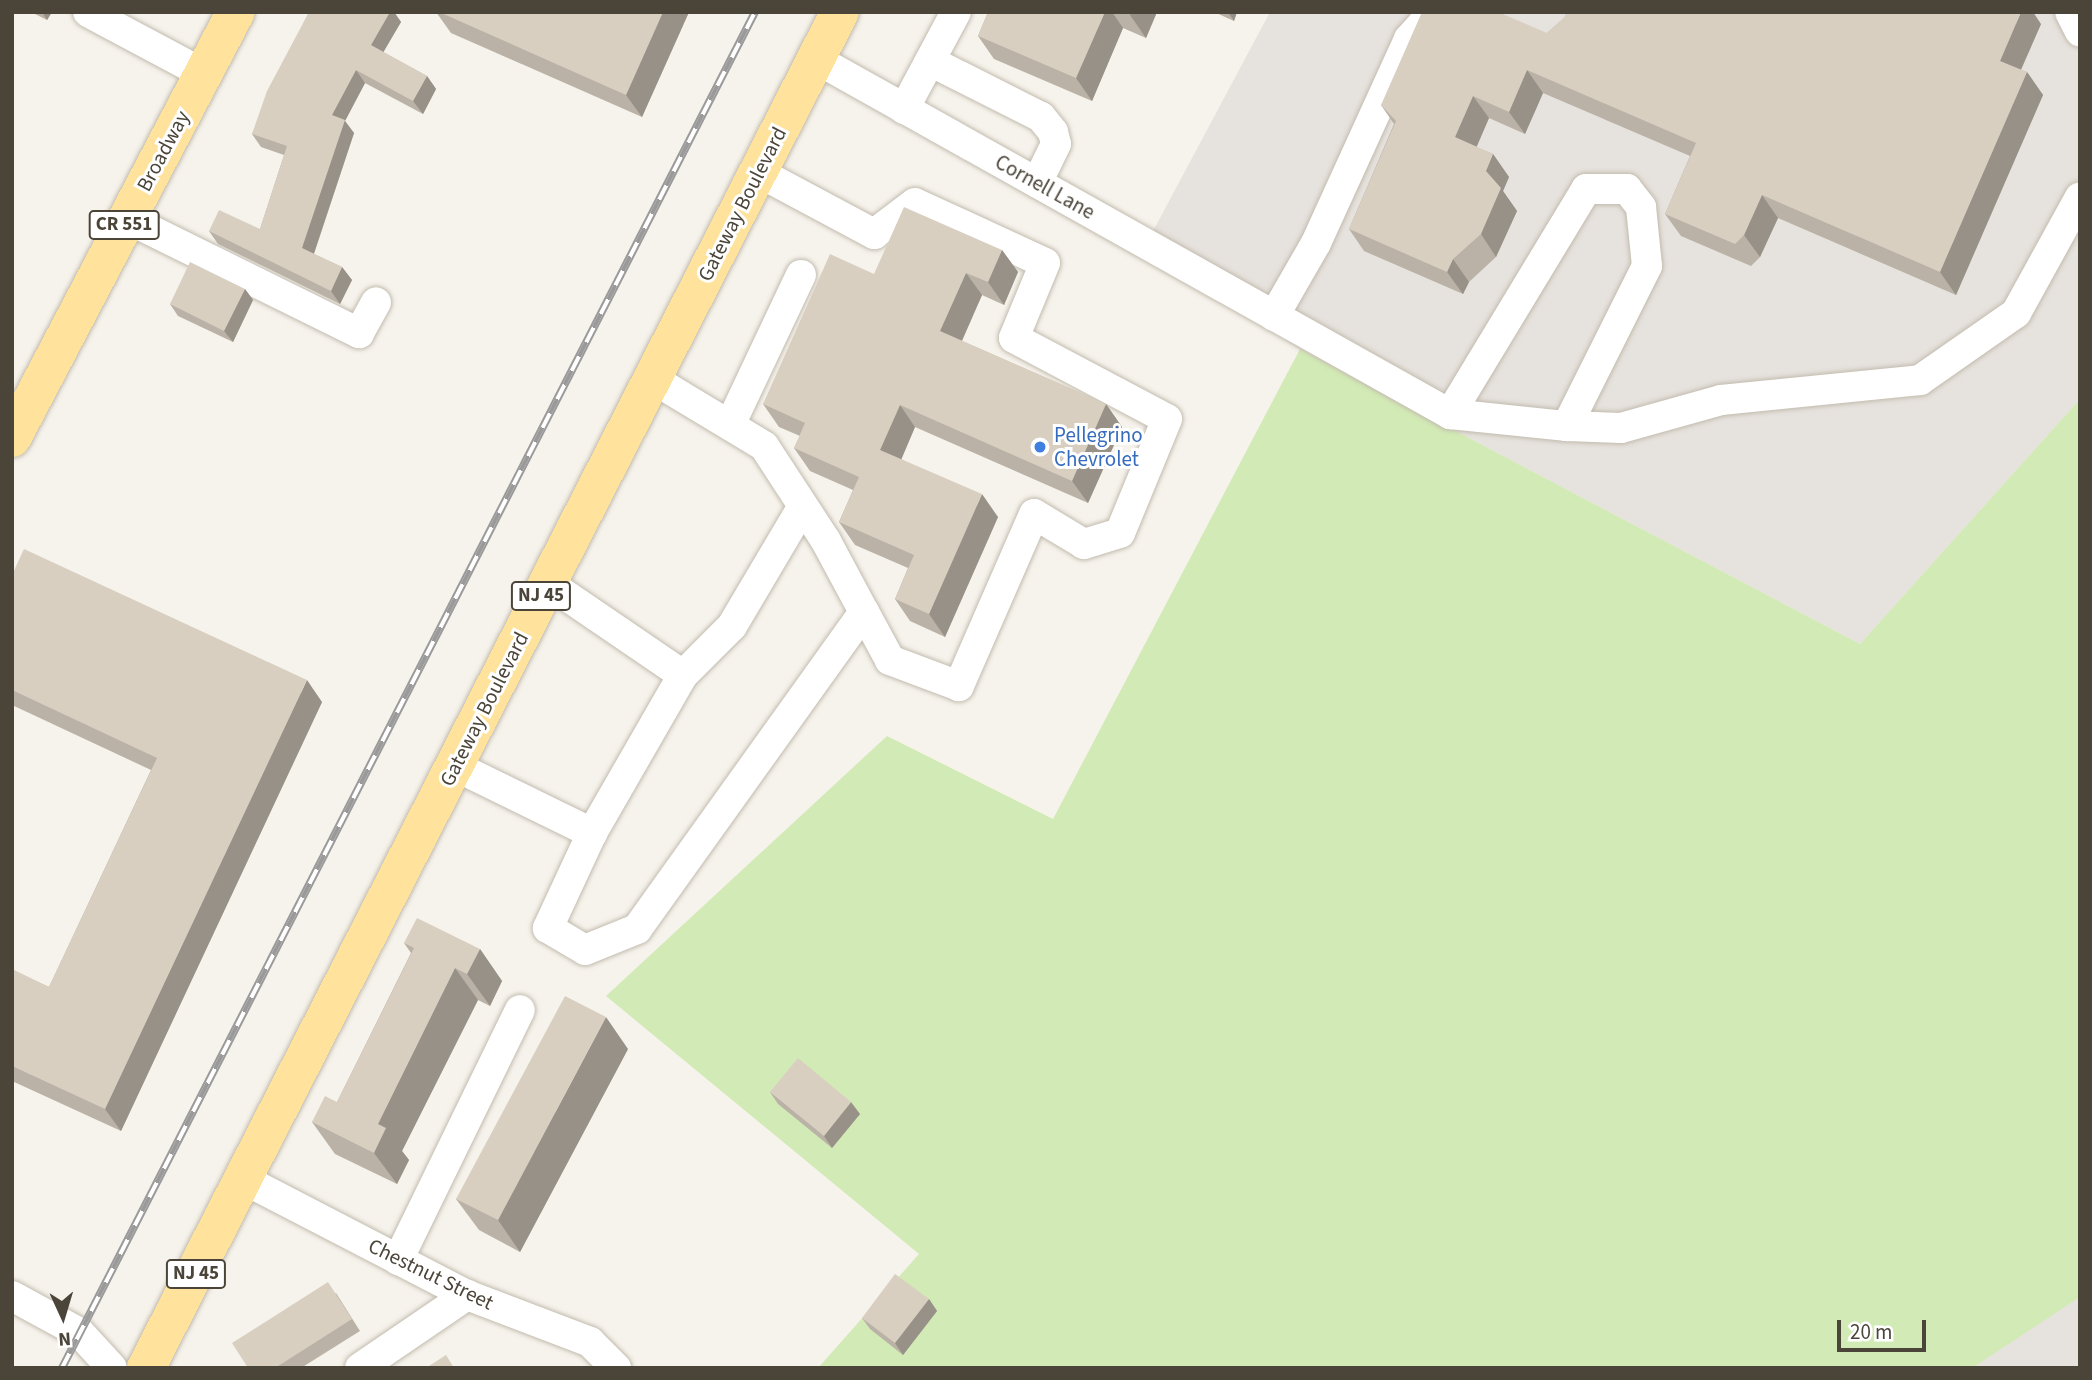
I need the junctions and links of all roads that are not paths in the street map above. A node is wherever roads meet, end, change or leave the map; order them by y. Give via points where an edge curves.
1 (88, 12) edge
2 (236, 12) edge
3 (840, 12) edge
4 (1433, 12) edge
5 (2070, 12) edge
6 (945, 16) edge
7 (2080, 32) edge
8 (816, 59) junction
9 (930, 61) junction
10 (204, 74) junction
11 (904, 109) junction
12 (758, 173) junction
13 (1037, 183) junction
14 (2080, 197) edge
15 (128, 219) junction
16 (801, 275) dead end
17 (376, 302) dead end
18 (1274, 316) junction
19 (653, 379) junction
20 (1450, 414) junction
21 (730, 425) junction
22 (1567, 426) junction
23 (12, 438) edge
24 (803, 506) junction
25 (548, 583) junction
26 (864, 612) junction
27 (683, 675) junction
28 (454, 766) junction
29 (592, 833) junction
30 (520, 1010) dead end
31 (245, 1180) junction
32 (398, 1260) junction
33 (467, 1295) junction
34 (12, 1296) edge
35 (112, 1368) edge
36 (146, 1368) edge
37 (360, 1368) edge
38 (616, 1368) edge

1 - 10 street
2 - 10 main road, Broadway / CR 551
3 - 8 main road, Gateway Boulevard / NJ 45
4 - 18 street via 1409,39 1316,243
5 - 7 street
6 - 9 street
8 - 11 street, Cornell Lane
8 - 12 main road, Gateway Boulevard / NJ 45
9 - 11 street
9 - 13 street via 1041,117 1056,144
10 - 15 main road, Broadway / CR 551
11 - 13 street, Cornell Lane
12 - 19 main road, Gateway Boulevard / NJ 45
12 - 26 street via 874,234 915,203 1045,263 1014,338 1167,419 1120,533 1084,544 1034,514 959,687 890,660
13 - 18 street, Cornell Lane
14 - 22 street via 2016,313 1920,380 1721,400 1620,428
15 - 17 street via 359,333
15 - 23 main road, Broadway / CR 551
16 - 21 street
18 - 20 street, Cornell Lane
19 - 21 street
19 - 25 main road, Gateway Boulevard / NJ 45
20 - 22 street
20 - 22 street via 1586,189 1627,189 1641,207 1647,266
21 - 24 street via 764,446
24 - 26 street
24 - 27 street via 732,626
25 - 27 street
25 - 28 main road, Gateway Boulevard / NJ 45
26 - 29 street via 637,929 585,950 548,928
27 - 29 street
28 - 29 street
28 - 31 main road, Gateway Boulevard / NJ 45
30 - 32 street
31 - 32 street, Chestnut Street
31 - 36 main road, Gateway Boulevard / NJ 45
32 - 33 street, Chestnut Street
33 - 37 street
33 - 38 street, Chestnut Street via 590,1342
34 - 35 street via 80,1332

